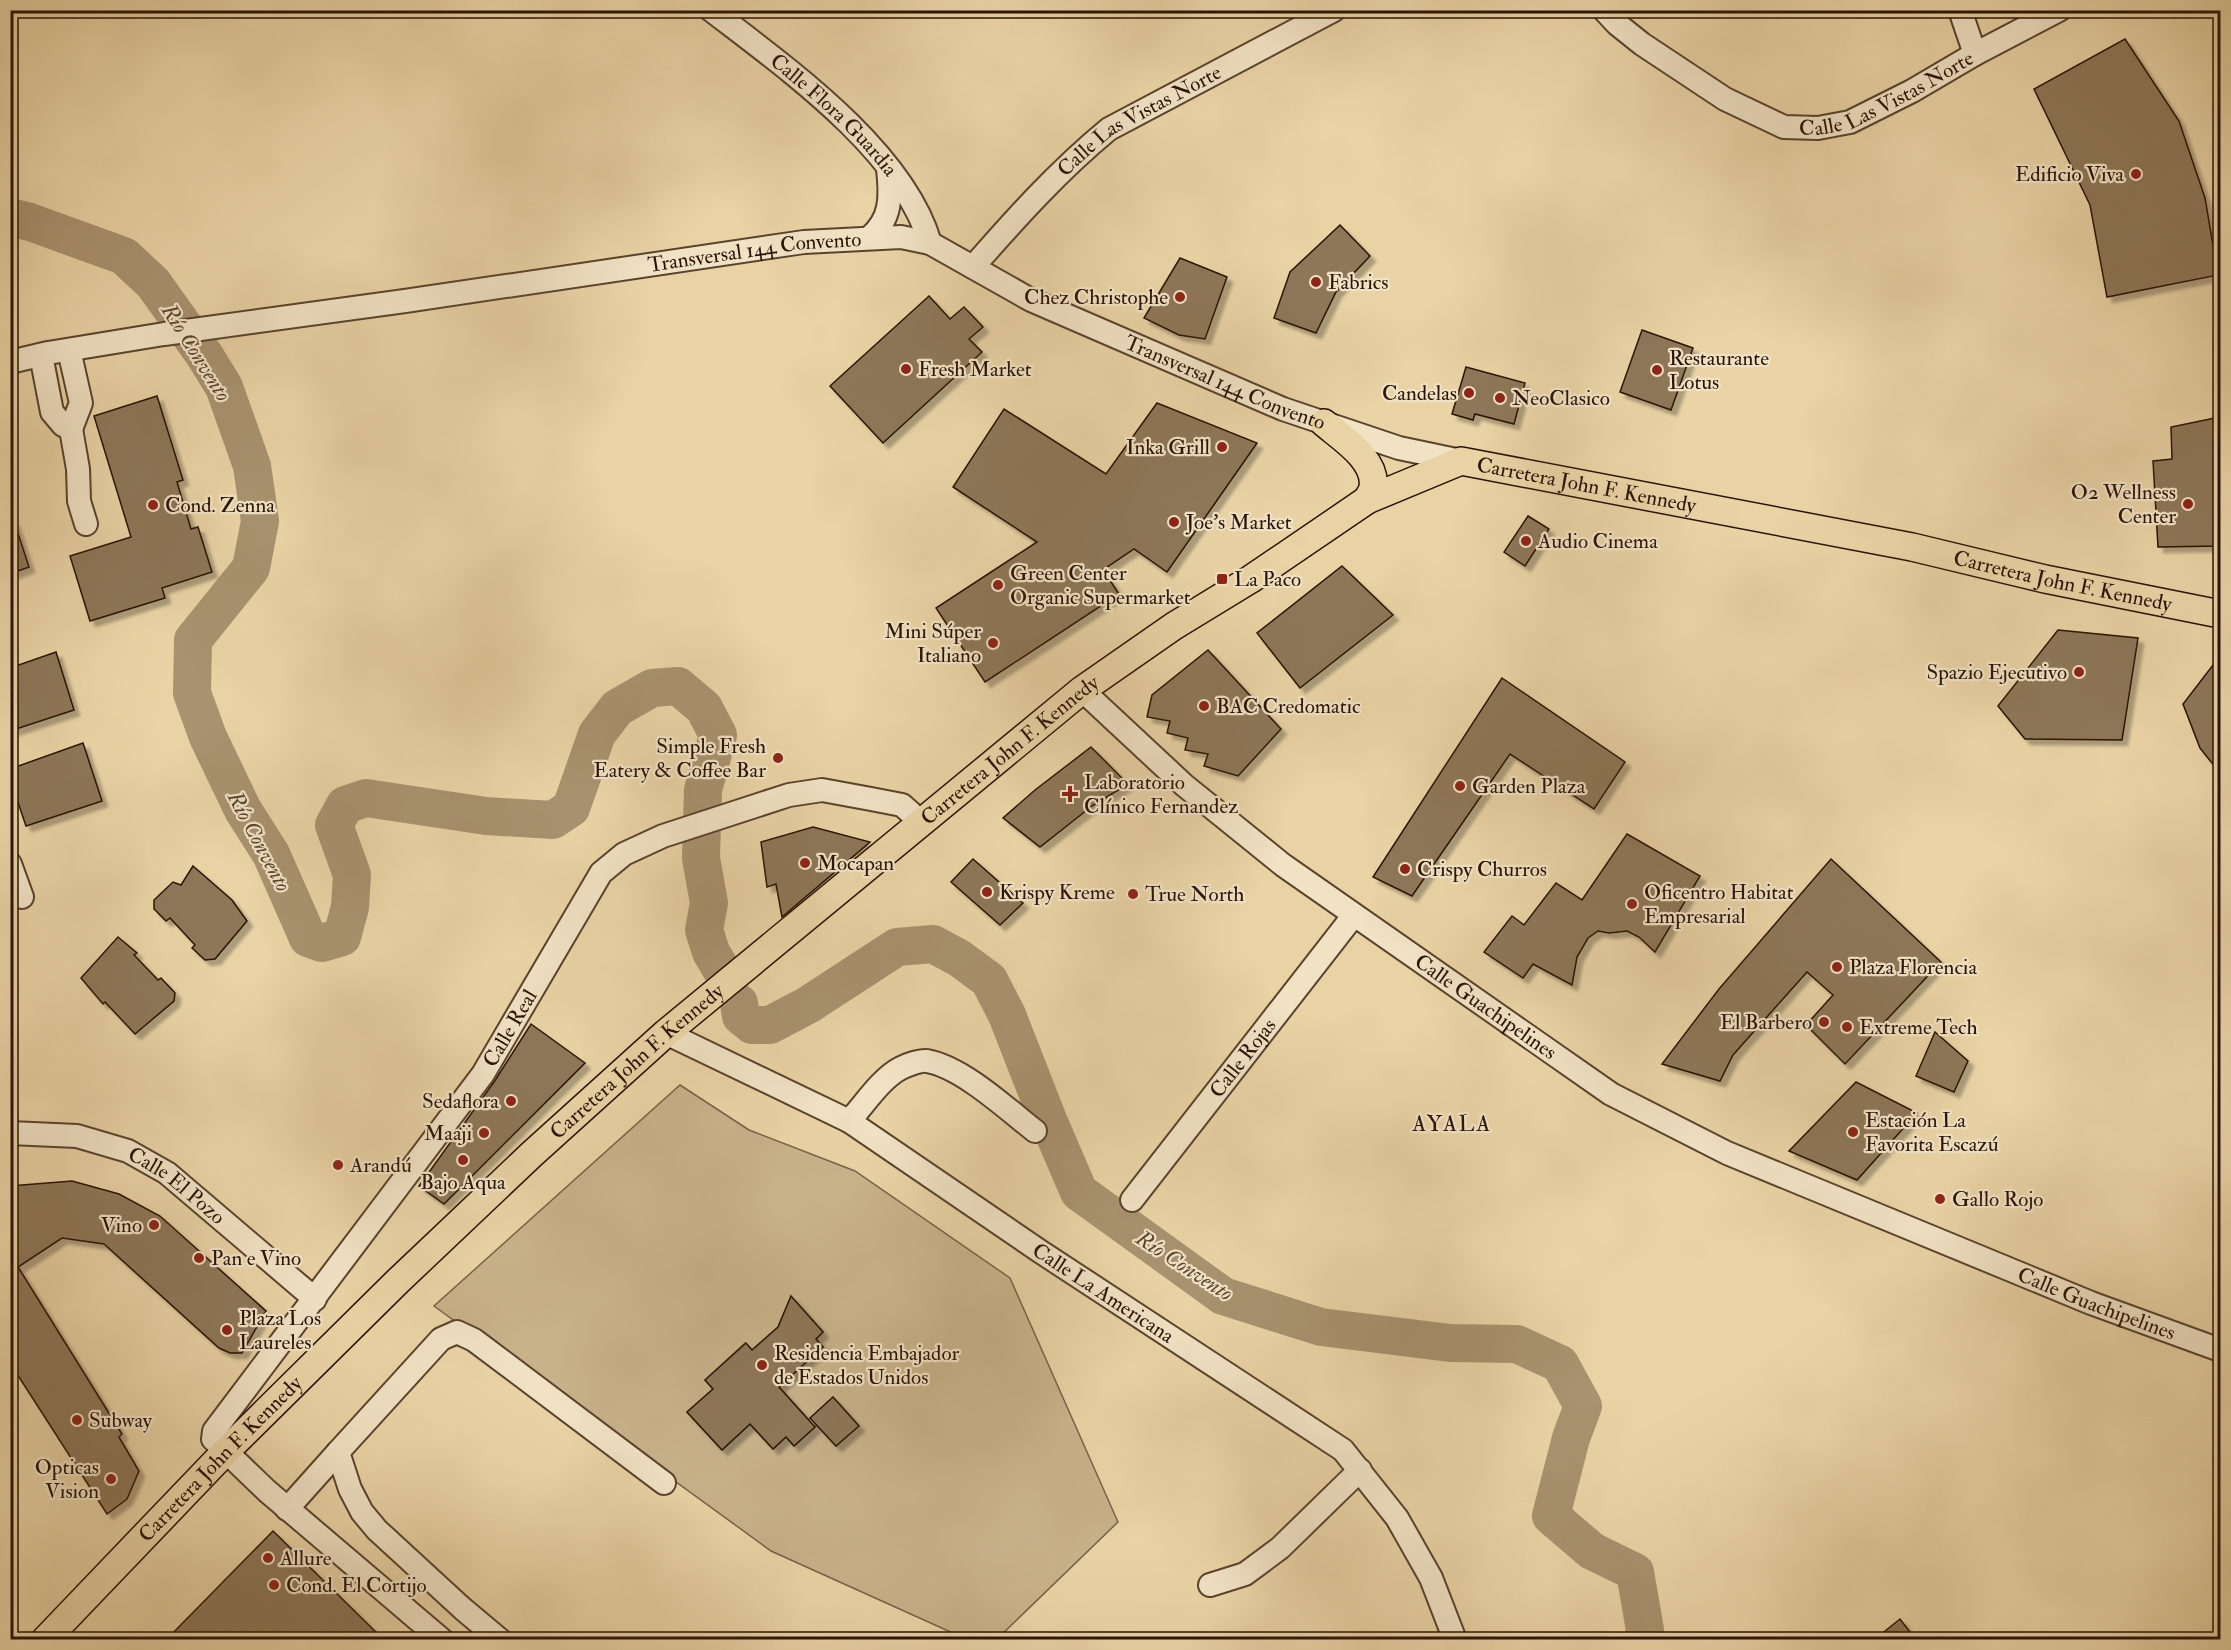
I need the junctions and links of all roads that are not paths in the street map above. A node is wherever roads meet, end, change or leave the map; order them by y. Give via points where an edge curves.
1 (711, 10) edge
2 (1334, 10) edge
3 (1604, 10) edge
4 (1960, 10) edge
5 (2059, 10) edge
6 (1975, 54) junction
7 (888, 169) junction
8 (869, 238) junction
9 (930, 243) junction
10 (972, 267) junction
11 (69, 350) junction
12 (41, 355) junction
13 (10, 362) edge
14 (1324, 423) junction
15 (71, 429) junction
16 (1461, 461) junction
17 (1367, 500) junction
18 (86, 524) dead end
19 (2220, 614) edge
20 (1082, 690) junction
21 (921, 822) junction
22 (10, 864) edge
23 (22, 897) dead end
24 (1354, 915) junction
25 (666, 1033) junction
26 (849, 1121) junction
27 (1035, 1131) dead end
28 (10, 1133) edge
29 (1131, 1200) dead end
30 (315, 1299) junction
31 (2220, 1350) edge
32 (225, 1452) junction
33 (338, 1452) junction
34 (1360, 1470) junction
35 (664, 1483) dead end
36 (287, 1509) junction
37 (1210, 1585) dead end
38 (47, 1639) edge
39 (442, 1640) edge
40 (500, 1640) edge
41 (1455, 1640) edge

1 - 7 street, Calle Flora Guardia via 814,92 848,123
2 - 10 street, Calle Las Vistas Norte via 1109,129 1086,147
3 - 6 street, Calle Las Vistas Norte via 1642,44 1725,99 1784,127 1818,128 1850,122
4 - 6 street, Calle Las Vistas Norte
5 - 6 street
7 - 8 street via 888,214
7 - 9 street, Calle Flora Guardia via 924,223
8 - 9 street, Transversal 144 Convento via 902,237
8 - 11 street, Transversal 144 Convento via 804,242
9 - 10 street, Transversal 144 Convento
10 - 14 street, Transversal 144 Convento via 1030,300
11 - 12 street, Transversal 144 Convento
11 - 15 street via 81,403
12 - 13 street, Transversal 144 Convento
12 - 15 street via 52,412
14 - 16 street, Transversal 144 Convento via 1399,448
14 - 17 main road via 1367,463 1373,488
15 - 18 street via 79,501
16 - 17 main road, Carretera John F. Kennedy
16 - 19 main road, Carretera John F. Kennedy via 1889,542
17 - 20 main road, Carretera John F. Kennedy
20 - 21 main road, Carretera John F. Kennedy
20 - 24 street, Calle Guachipelines via 1184,785 1276,860
21 - 25 main road, Carretera John F. Kennedy
21 - 30 street, Calle Real via 902,805 822,790 789,795 663,836 624,854 601,873 483,1074
22 - 23 street
24 - 29 street, Calle Rojas
24 - 31 street, Calle Guachipelines via 1611,1094 1727,1153 2091,1303
25 - 26 street, Calle La Americana
25 - 32 main road, Carretera John F. Kennedy via 507,1178
26 - 27 street via 900,1068 924,1060 944,1066 981,1088
26 - 34 street, Calle La Americana via 1343,1450
28 - 30 street, Calle El Pozo via 77,1136 128,1151 167,1173
30 - 32 street, Calle Real via 214,1431 213,1438
32 - 36 street
32 - 38 main road, Carretera John F. Kennedy
33 - 35 street via 441,1339 457,1332 474,1340
33 - 36 street
33 - 40 street via 362,1512 377,1530
34 - 37 street via 1280,1548 1245,1574
34 - 41 street, Calle La Americana via 1397,1518 1431,1578
36 - 39 street

